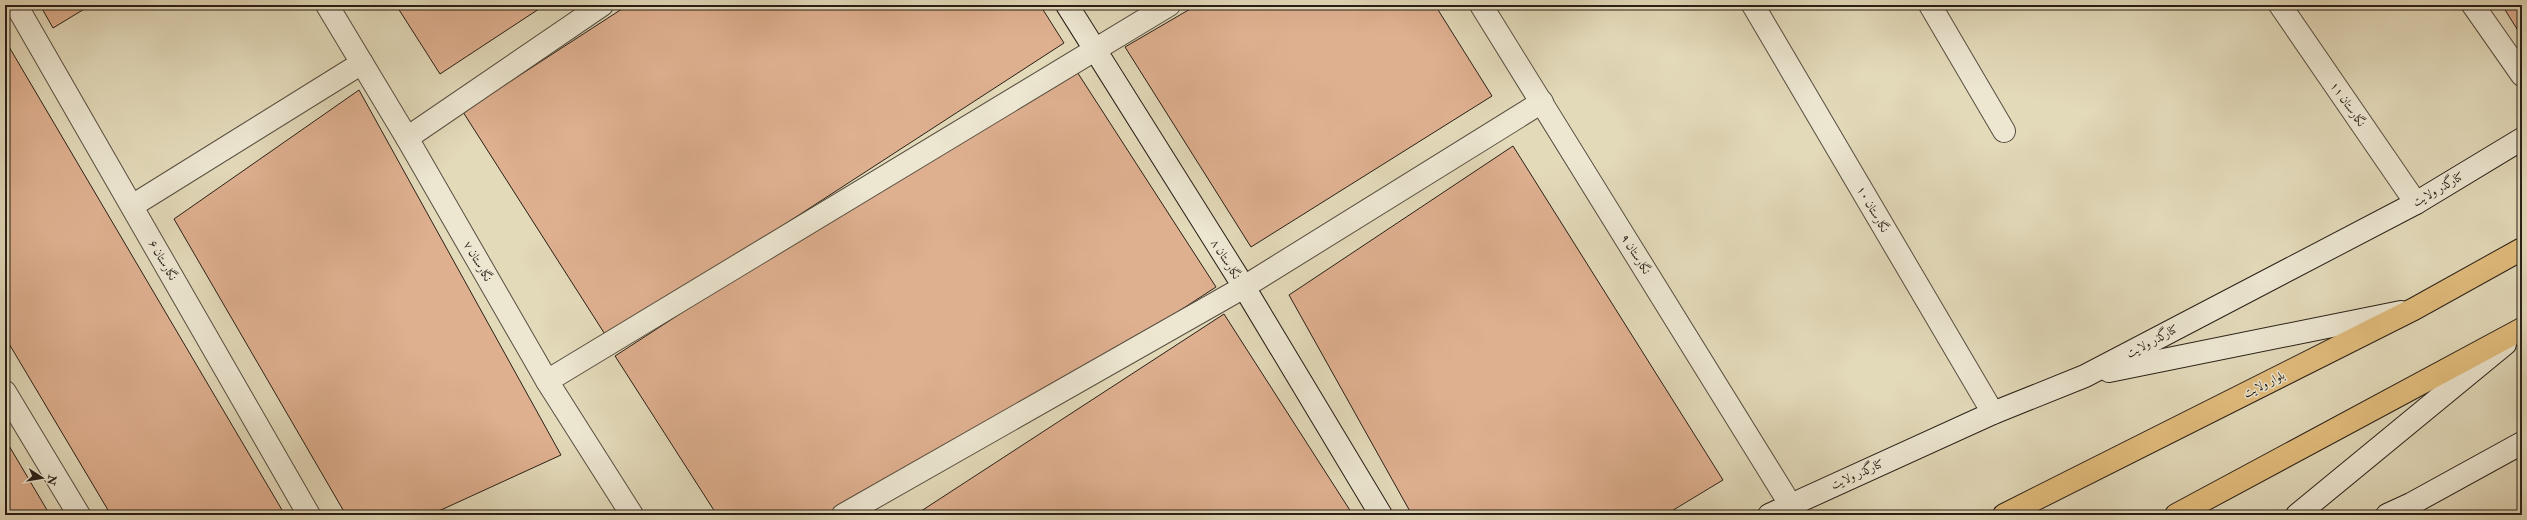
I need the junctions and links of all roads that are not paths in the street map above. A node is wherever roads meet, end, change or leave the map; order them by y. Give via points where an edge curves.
1 (16, 5) edge
2 (327, 5) edge
3 (602, 5) edge
4 (1067, 5) edge
5 (1170, 5) edge
6 (1481, 5) edge
7 (1753, 5) edge
8 (1930, 5) edge
9 (2280, 5) edge
10 (2473, 5) edge
11 (1096, 48) junction
12 (362, 62) junction
13 (2522, 75) edge
14 (1542, 102) junction
15 (2004, 131) dead end
16 (407, 138) junction
17 (2522, 140) edge
18 (2416, 203) junction
19 (132, 206) junction
20 (2522, 249) edge
21 (1244, 287) junction
22 (2414, 309) junction
23 (2522, 330) edge
24 (2085, 376) junction
25 (547, 381) junction
26 (5, 392) edge
27 (1993, 413) junction
28 (2522, 443) edge
29 (1790, 504) junction
30 (2415, 510) edge
31 (79, 515) edge
32 (309, 515) edge
33 (632, 515) edge
34 (843, 515) edge
35 (1381, 515) edge
36 (1769, 515) edge
37 (2004, 515) edge
38 (2176, 515) edge
39 (2297, 515) edge
40 (2387, 515) edge

1 - 19 street, نگارستان ۶
2 - 12 street, نگارستان ۷
3 - 16 street
4 - 11 street, نگارستان ۸
5 - 11 street
6 - 14 street, نگارستان ۹
7 - 27 street, نگارستان ۱۰
8 - 15 street
9 - 18 street, نگارستان ۱۱
10 - 13 street
11 - 21 street, نگارستان ۸
11 - 25 street
12 - 16 street, نگارستان ۷
12 - 19 street
14 - 21 street
14 - 29 street, نگارستان ۹
16 - 25 street, نگارستان ۷
17 - 18 street, کنارگذر ولایت
18 - 24 street, کنارگذر ولایت
19 - 32 street, نگارستان ۶
20 - 22 main road, بلوار ولایت
21 - 34 street
21 - 35 street, نگارستان ۸
22 - 24 street
22 - 37 main road, بلوار ولایت
23 - 38 main road
23 - 39 street
24 - 27 street, کنارگذر ولایت
25 - 33 street, نگارستان ۷
26 - 31 street
27 - 29 street, کنارگذر ولایت
28 - 30 street
29 - 36 street, کنارگذر ولایت
30 - 40 street

